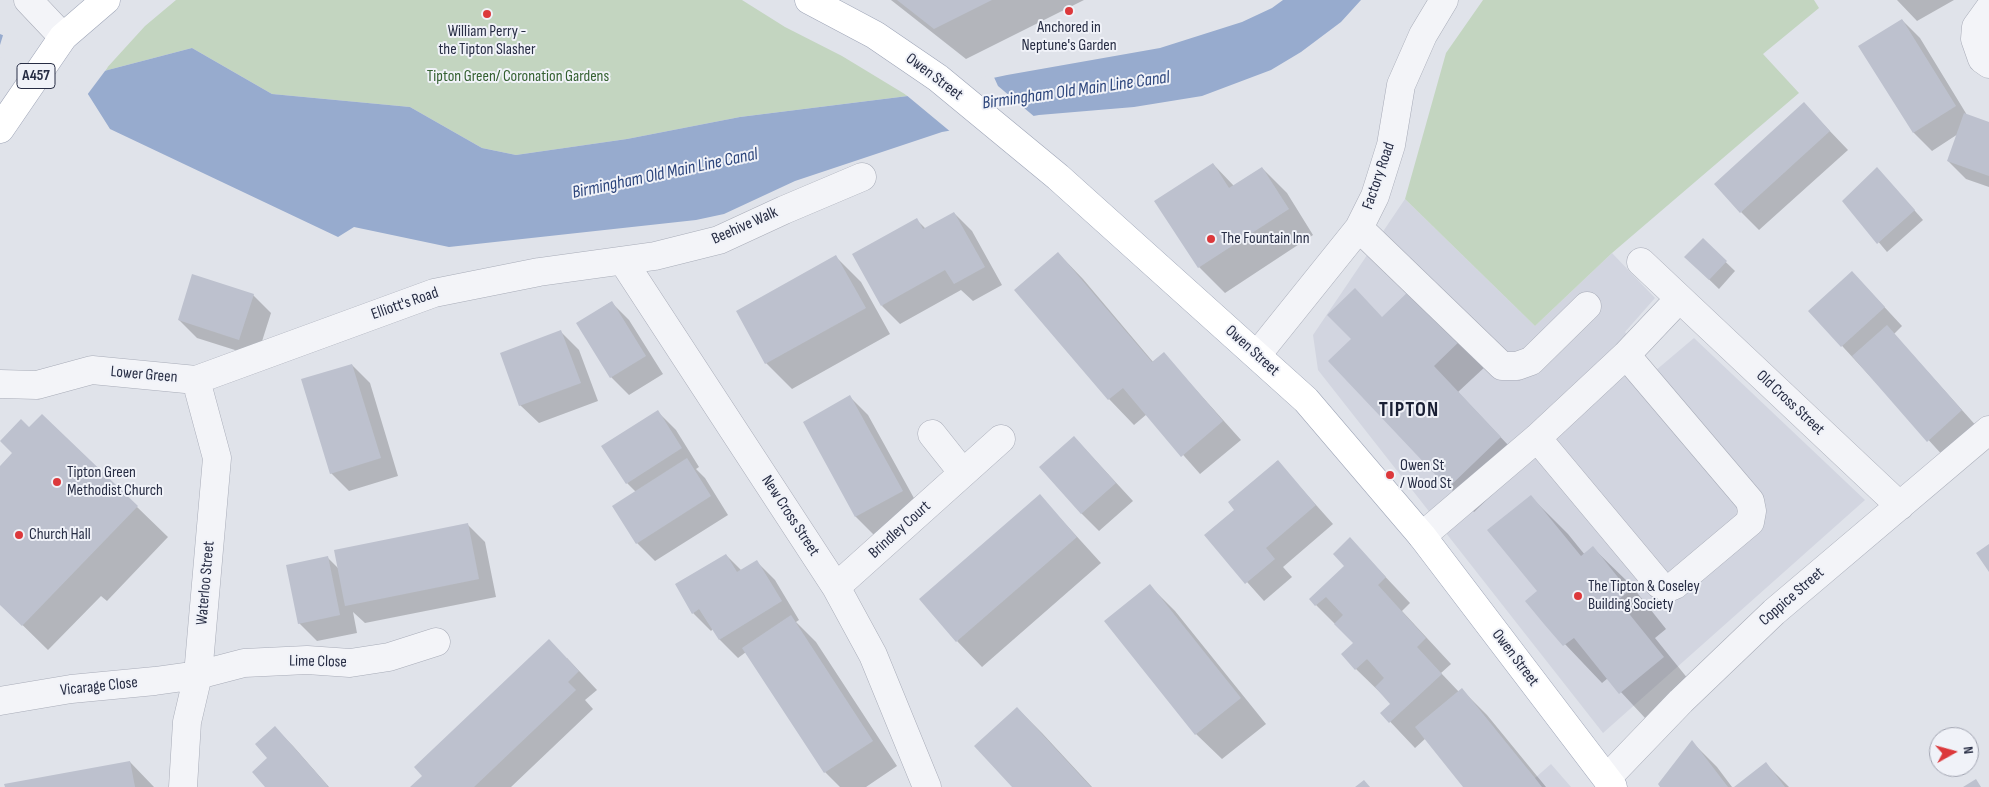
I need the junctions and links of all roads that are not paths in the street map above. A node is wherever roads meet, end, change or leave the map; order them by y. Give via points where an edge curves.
1 (28, 0) edge
2 (106, 0) edge
3 (809, 0) edge
4 (1444, 0) edge
5 (1989, 9) edge
6 (63, 37) junction
7 (1989, 64) edge
8 (4, 122) edge
9 (862, 177) dead end
10 (1359, 228) junction
11 (623, 261) junction
12 (1641, 262) dead end
13 (1679, 299) junction
14 (1587, 306) dead end
15 (1633, 347) junction
16 (1257, 356) junction
17 (196, 380) junction
18 (0, 384) edge
19 (1989, 430) edge
20 (932, 434) dead end
21 (1537, 438) junction
22 (1001, 439) dead end
23 (963, 473) junction
24 (1900, 506) junction
25 (1422, 536) junction
26 (836, 587) junction
27 (436, 642) dead end
28 (198, 675) junction
29 (0, 701) edge
30 (1610, 783) edge
31 (183, 787) edge
32 (927, 787) edge

1 - 6 street
2 - 6 main road, A457
3 - 16 main road, Owen Street via 875,35 938,78 1036,158
4 - 10 street, Factory Road via 1423,34 1401,85 1391,145 1375,196
5 - 7 street via 1976,27 1975,39 1982,59
6 - 8 main road, A457
9 - 11 street, Beehive Walk via 719,240
10 - 14 street via 1502,366 1531,361
10 - 16 street, Factory Road
11 - 17 street, Elliott's Road via 540,272 434,293
11 - 26 street, New Cross Street
12 - 13 street, Old Cross Street
13 - 15 street
13 - 24 street, Old Cross Street
15 - 21 street
15 - 21 street via 1750,501 1750,522 1676,585 1668,588 1659,584
16 - 25 main road, Owen Street via 1306,400
17 - 18 street, Lower Green via 92,370 37,385
17 - 28 street, Waterloo Street via 217,458
19 - 24 street, Coppice Street
20 - 23 street
21 - 25 street
22 - 23 street, Brindley Court
23 - 26 street, Brindley Court
24 - 30 street, Coppice Street via 1774,612 1681,701
25 - 30 main road, Owen Street
26 - 32 street, New Cross Street via 873,655
27 - 28 street, Lime Close via 389,657 350,663 307,660 244,663
28 - 29 street, Vicarage Close via 71,689
28 - 31 street, Waterloo Street via 187,722

